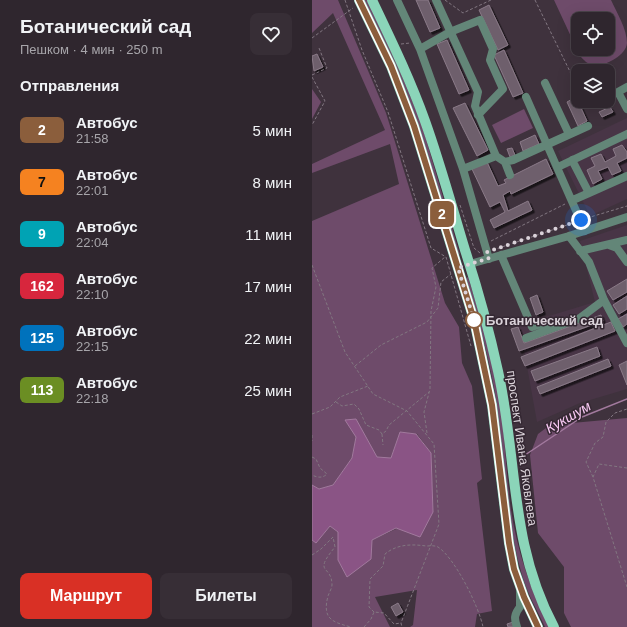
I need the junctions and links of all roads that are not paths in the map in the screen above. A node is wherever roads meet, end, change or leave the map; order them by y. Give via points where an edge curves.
1 (372, 0) edge
2 (397, 0) edge
3 (436, 0) edge
4 (358, 3) edge
5 (450, 32) junction
6 (419, 46) junction
7 (545, 83) dead end
8 (627, 87) edge
9 (526, 97) dead end
10 (627, 109) edge
11 (478, 115) junction
12 (588, 126) dead end
13 (569, 134) junction
14 (627, 134) edge
15 (547, 145) junction
16 (496, 156) junction
17 (572, 160) junction
18 (505, 162) junction
19 (558, 167) junction
20 (462, 169) junction
21 (510, 175) dead end
22 (627, 176) edge
23 (588, 193) junction
24 (573, 200) junction
25 (627, 217) edge
26 (585, 231) junction
27 (569, 236) junction
28 (627, 240) edge
29 (609, 245) junction
30 (487, 251) junction
31 (580, 251) junction
32 (501, 255) junction
33 (627, 262) edge
34 (470, 264) junction
35 (455, 271) junction
36 (604, 300) junction
37 (547, 322) dead end
38 (526, 338) dead end
39 (627, 343) edge
40 (514, 569) junction
41 (520, 607) junction
42 (532, 615) junction
43 (517, 627) edge
44 (538, 627) edge
45 (554, 627) edge

1 - 34 main road, проспект Ивана Яковлева via 401,61 425,121
2 - 6 street
3 - 5 street
4 - 35 main road, проспект Ивана Яковлева via 391,66 414,126
5 - 6 street
5 - 11 street via 478,92 475,106
5 - 11 street via 480,20 493,49 490,60 503,88
6 - 20 street
7 - 13 street
8 - 10 street via 618,92
9 - 15 street
11 - 16 street
12 - 13 street
13 - 15 street
14 - 17 street
15 - 18 street
15 - 19 street
16 - 18 street
16 - 20 street
17 - 19 street
17 - 23 street
18 - 21 street
19 - 24 street
20 - 30 street
22 - 23 street
23 - 24 street
24 - 26 street
25 - 26 street
26 - 27 street
27 - 31 street
27 - 32 street
28 - 29 street
29 - 31 street
29 - 33 street via 617,248
30 - 32 street
30 - 34 street
31 - 36 street via 589,262
32 - 37 street via 532,327
34 - 35 main road
34 - 45 main road, проспект Ивана Яковлева via 500,379 522,540 539,595
35 - 40 main road, проспект Ивана Яковлева via 485,367
36 - 38 street via 580,318
36 - 39 street
40 - 41 street via 521,598
40 - 42 main road, проспект Ивана Яковлева
41 - 42 street
41 - 43 street via 514,620
42 - 44 main road, проспект Ивана Яковлева

